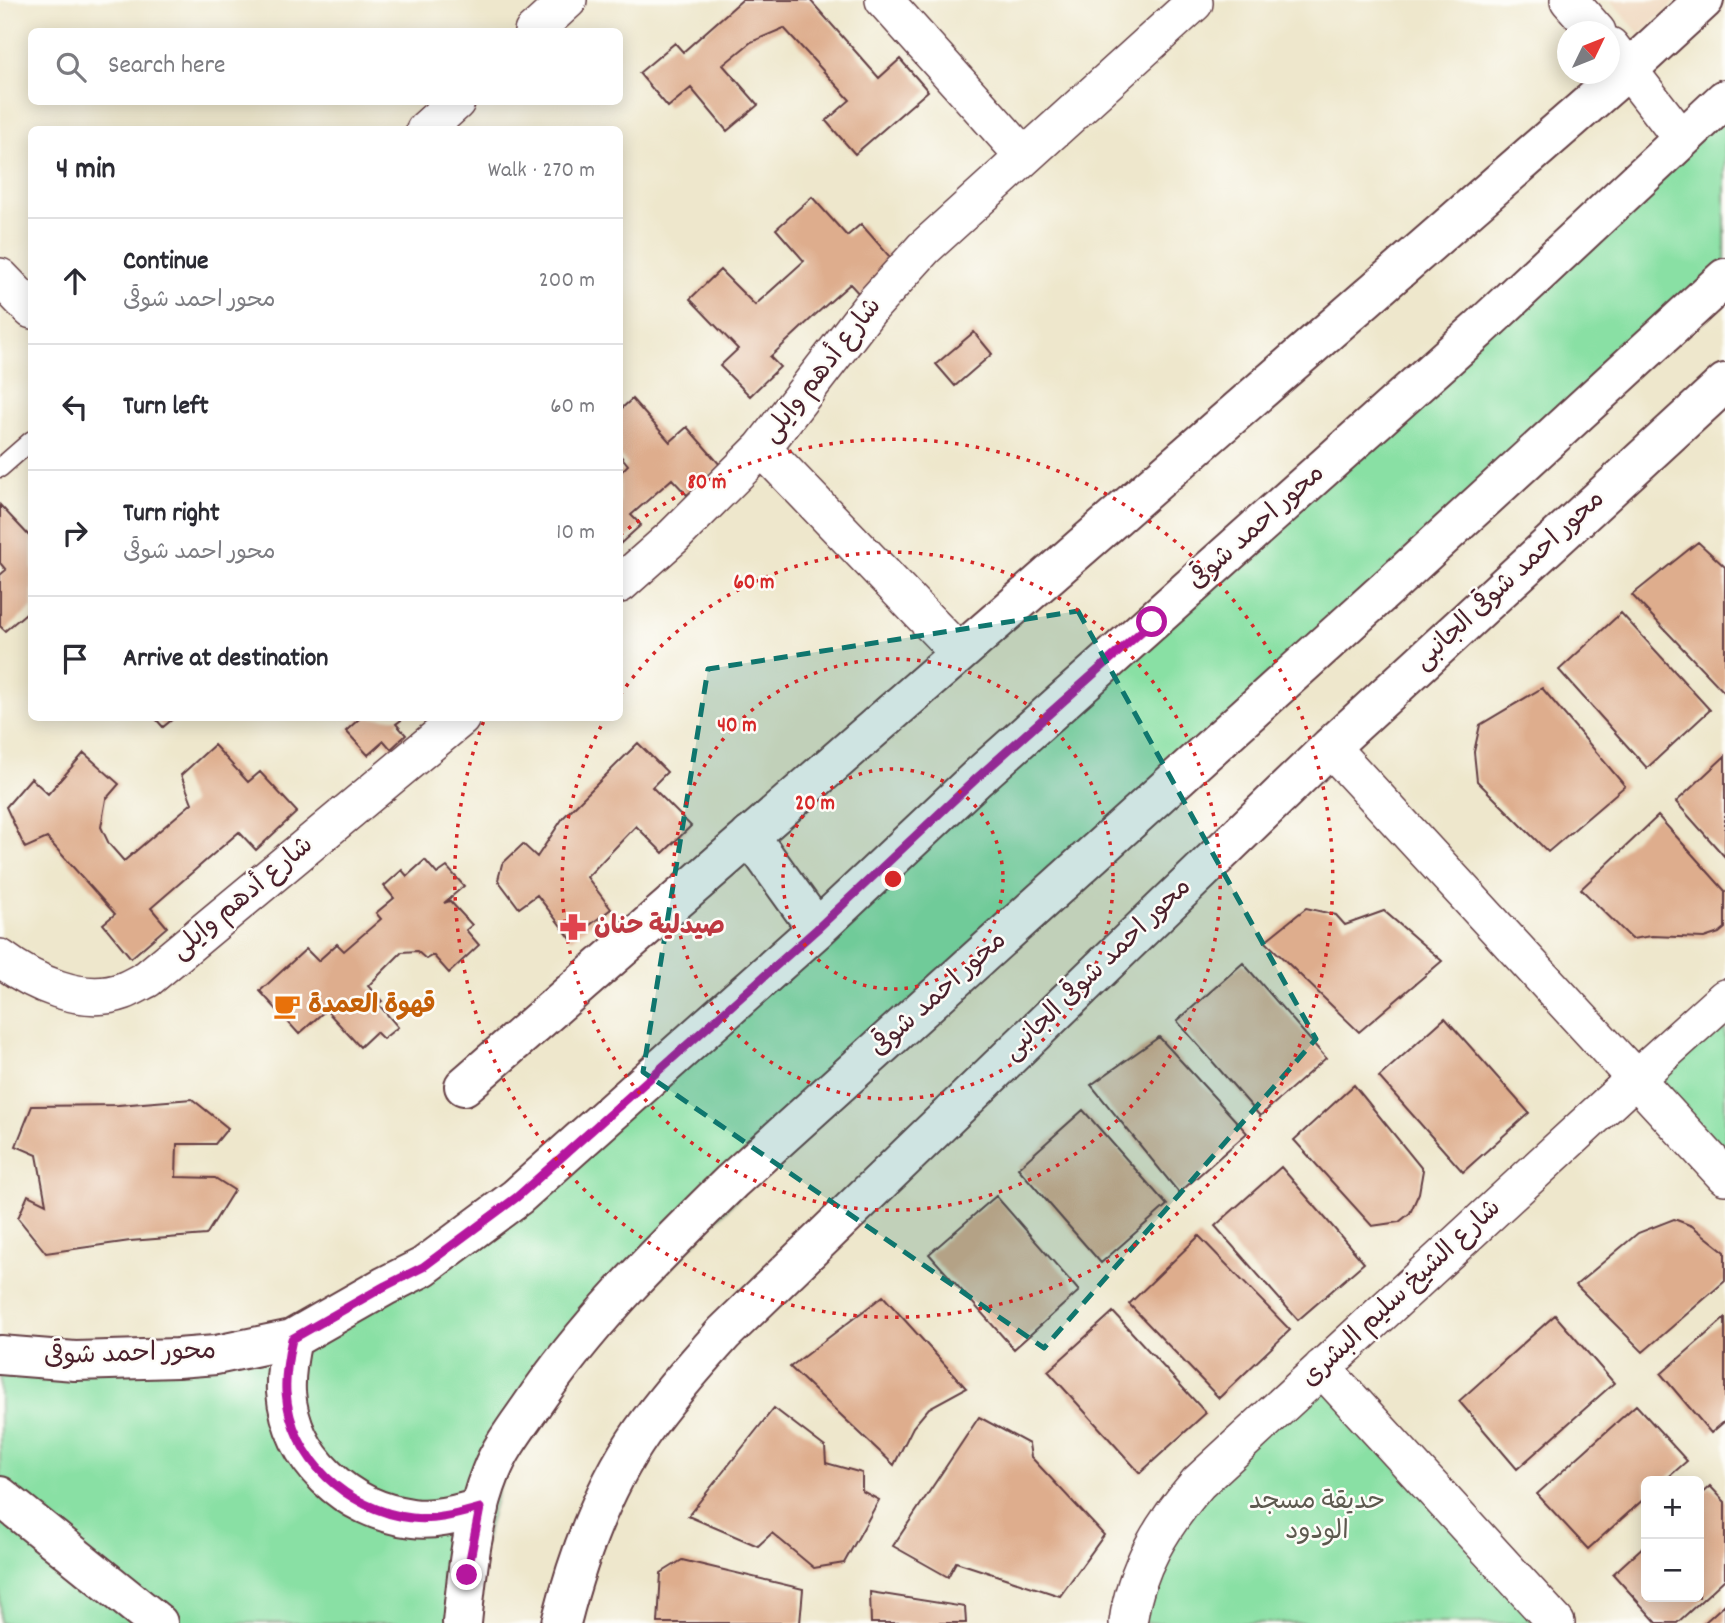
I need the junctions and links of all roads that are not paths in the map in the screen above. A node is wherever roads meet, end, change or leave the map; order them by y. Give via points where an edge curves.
1 (568, 0) edge
2 (884, 0) edge
3 (1569, 0) edge
4 (1704, 0) edge
5 (1194, 3) dead end
6 (1587, 21) edge
7 (537, 28) edge
8 (1620, 56) edge
9 (1620, 58) edge
10 (1589, 84) edge
11 (1725, 99) edge
12 (453, 105) edge
13 (429, 126) edge
14 (1682, 139) junction
15 (1024, 156) junction
16 (0, 277) edge
17 (1725, 278) edge
18 (28, 306) edge
19 (1725, 383) edge
20 (28, 444) edge
21 (762, 448) junction
22 (1, 468) edge
23 (623, 581) edge
24 (959, 653) junction
25 (457, 721) edge
26 (1330, 747) junction
27 (750, 836) junction
28 (817, 929) junction
29 (0, 958) edge
30 (1725, 998) edge
31 (1634, 1079) junction
32 (464, 1086) dead end
33 (1725, 1176) edge
34 (292, 1339) junction
35 (0, 1355) edge
36 (1322, 1368) junction
37 (0, 1496) edge
38 (480, 1508) junction
39 (158, 1623) edge
40 (462, 1623) edge
41 (561, 1623) edge
42 (1128, 1623) edge
43 (1556, 1623) edge

1 - 7 street
2 - 15 street
3 - 6 street
4 - 8 main road
5 - 15 street, شارع أدهم وايلى
9 - 14 street
10 - 24 main road
11 - 14 main road, محور احمد شوقى
12 - 13 street
14 - 28 main road, محور احمد شوقى via 1468,340 977,778
15 - 21 street, شارع أدهم وايلى via 924,248 888,288
16 - 18 street
17 - 38 main road, محور احمد شوقى via 731,1182 642,1269 585,1333 515,1430 491,1471
19 - 26 main road, محور احمد شوقى الجانبى
20 - 22 lane
21 - 23 street, شارع أدهم وايلى
21 - 24 street
24 - 27 main road
25 - 29 street, شارع أدهم وايلى via 158,970 121,992 88,995 59,990
26 - 31 street
26 - 41 main road, محور احمد شوقى الجانبى via 827,1232 680,1382 640,1435 603,1501 574,1570
27 - 28 main road
27 - 32 main road
28 - 34 main road, محور احمد شوقى via 517,1197 423,1267
30 - 31 street, شارع الشيخ سليم البشرى
31 - 33 street
31 - 36 street, شارع الشيخ سليم البشرى
34 - 35 main road, محور احمد شوقى via 177,1358 75,1362
34 - 38 main road via 286,1366 292,1421 302,1446 338,1489 387,1513 414,1518 442,1518
36 - 42 street, شارع الشيخ سليم البشرى via 1198,1483 1170,1515 1149,1552 1130,1603
36 - 43 street
37 - 39 main road
38 - 40 main road, محور احمد شوقى

